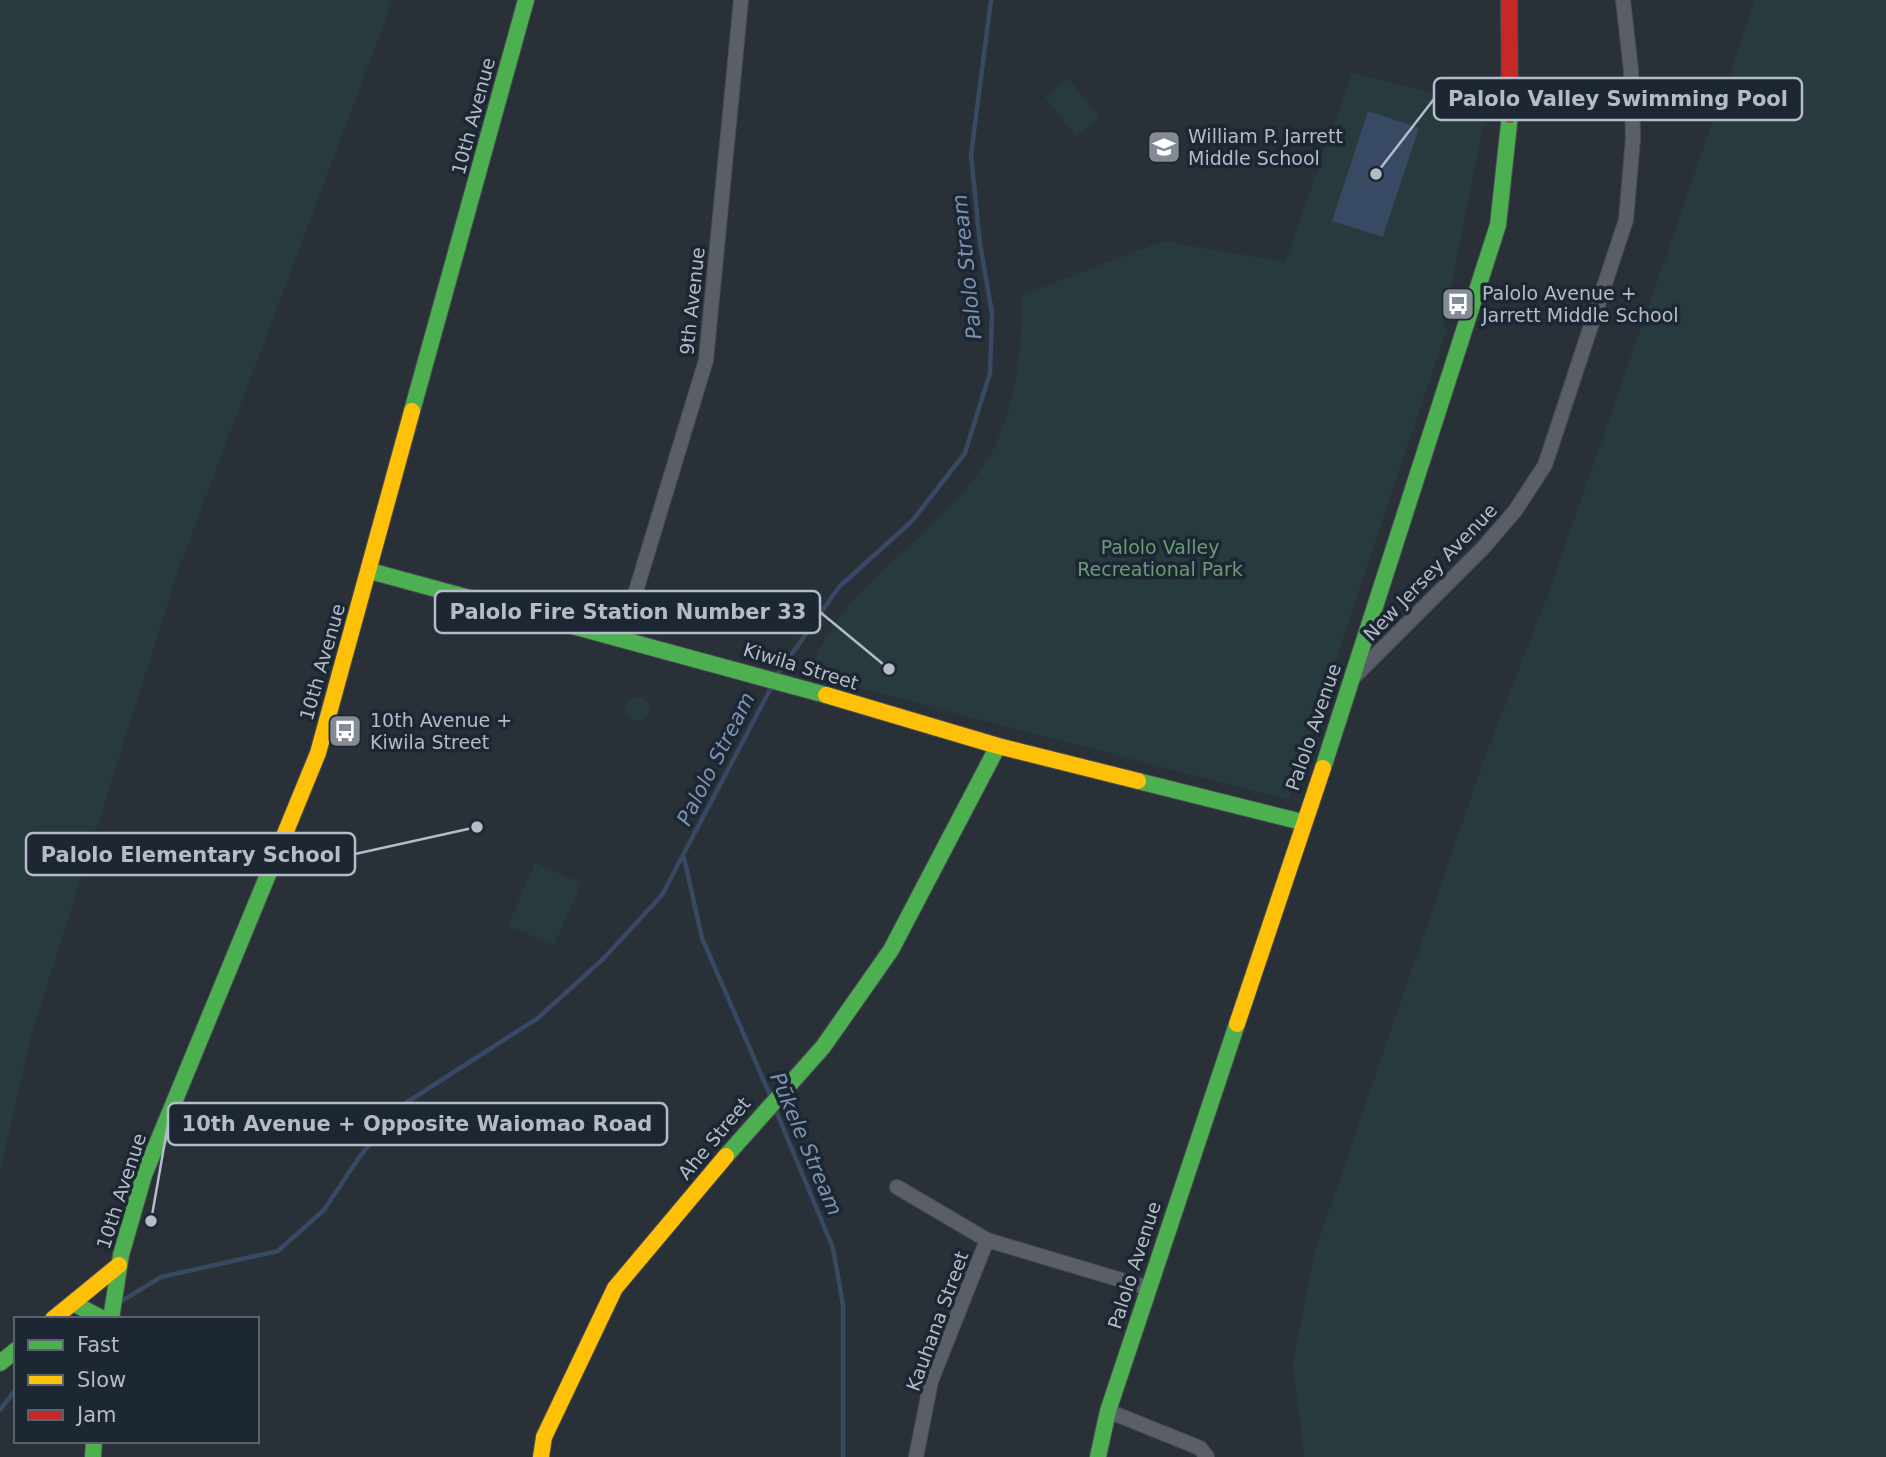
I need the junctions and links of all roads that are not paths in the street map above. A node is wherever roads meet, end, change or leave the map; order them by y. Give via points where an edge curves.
1 (526, 0) edge
2 (741, 0) edge
3 (1509, 0) edge
4 (1623, 0) edge
5 (370, 571) junction
6 (622, 637) junction
7 (1352, 680) junction
8 (998, 746) junction
9 (1302, 822) junction
10 (897, 1187) dead end
11 (987, 1240) junction
12 (119, 1265) junction
13 (1148, 1288) junction
14 (73, 1303) junction
15 (56, 1317) edge
16 (99, 1317) edge
17 (111, 1317) edge
18 (14, 1352) edge
19 (0, 1363) edge
20 (1108, 1411) junction
21 (541, 1457) edge
22 (916, 1457) edge
23 (1098, 1457) edge
24 (1207, 1457) edge

1 - 5 street, 10th Avenue
2 - 6 street, 9th Avenue via 706,360
3 - 7 street, Palolo Avenue via 1511,109 1498,225
4 - 7 street, New Jersey Avenue via 1633,138 1626,220 1545,465 1483,548
5 - 6 street, Kiwila Street
5 - 12 street, 10th Avenue via 317,753 144,1175
6 - 8 street, Kiwila Street
7 - 9 street, Palolo Avenue
8 - 9 street, Kiwila Street
8 - 21 street, Ahe Street via 891,950 823,1047 615,1288 544,1437
9 - 13 street, Palolo Avenue
10 - 11 street
11 - 13 street, Kauhana Street
11 - 22 street, Kauhana Street via 932,1381
12 - 14 street
12 - 17 street, 10th Avenue
13 - 20 street, Palolo Avenue
14 - 15 street
14 - 16 street
18 - 19 street
20 - 23 street, Palolo Avenue
20 - 24 street via 1200,1448

